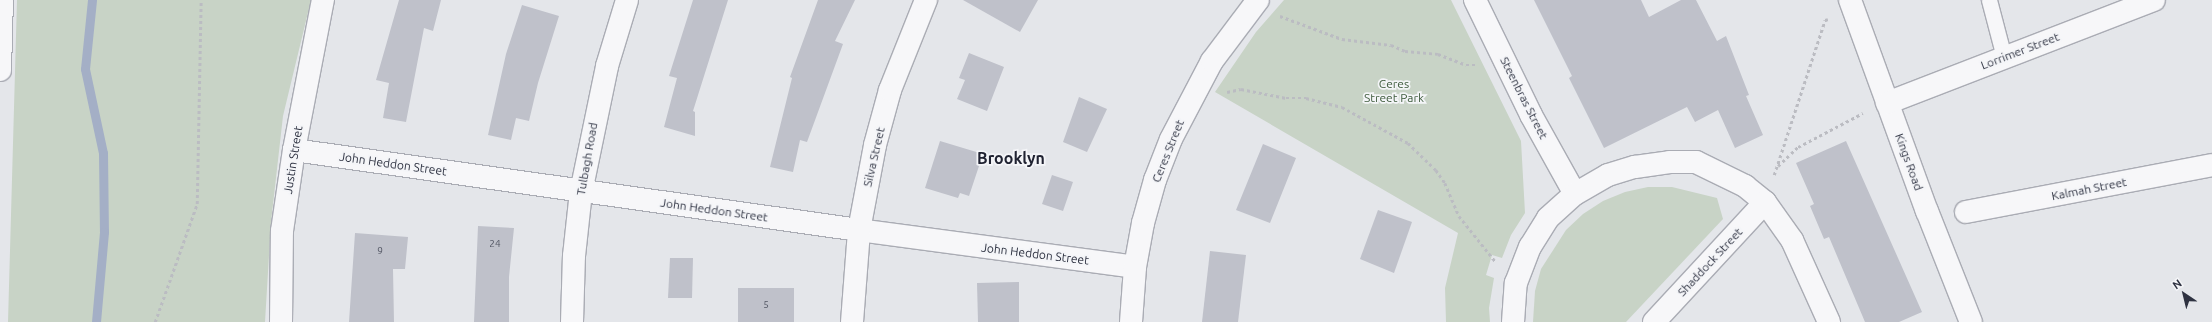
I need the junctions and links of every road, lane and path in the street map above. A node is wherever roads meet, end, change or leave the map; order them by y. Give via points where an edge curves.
1 (2, 0) edge
2 (201, 0) edge
3 (323, 0) edge
4 (627, 0) edge
5 (926, 0) edge
6 (1475, 0) edge
7 (1989, 0) edge
8 (2154, 0) edge
9 (1257, 1) edge
10 (1852, 5) edge
11 (2004, 57) junction
12 (1504, 59) junction
13 (0, 70) edge
14 (1194, 91) junction
15 (1887, 103) junction
16 (294, 150) junction
17 (2212, 165) edge
18 (1777, 166) junction
19 (581, 192) junction
20 (1575, 194) junction
21 (1765, 202) junction
22 (1966, 212) dead end
23 (858, 230) junction
24 (1135, 267) junction
25 (1516, 283) junction
26 (155, 322) edge
27 (281, 322) edge
28 (572, 322) edge
29 (852, 322) edge
30 (1131, 322) edge
31 (1513, 322) edge
32 (1654, 322) edge
33 (1829, 322) edge
34 (1971, 322) edge

1 - 13 street
2 - 26 path via 197,204
3 - 16 street, Justin Street
4 - 19 street, Tulbagh Road via 605,74
5 - 23 street, Silva Street via 890,90 875,145
6 - 12 street, Steenbras Street
7 - 11 lane
8 - 11 street, Lorrimer Street
9 - 12 path via 1279,15 1342,39 1390,45 1405,51 1438,54 1473,66
9 - 14 street, Ceres Street via 1235,28
10 - 15 street, Kings Road
10 - 18 path via 1825,20
11 - 15 street, Lorrimer Street
12 - 20 street, Steenbras Street
14 - 24 street, Ceres Street via 1155,180
14 - 25 path via 1217,96 1241,88 1286,98 1306,98 1342,108 1408,143 1419,151 1445,183 1468,230
15 - 18 path via 1798,148
15 - 34 street, Kings Road
16 - 19 street, John Heddon Street
16 - 27 street, Justin Street via 282,231
17 - 22 street, Kalmah Street
18 - 21 path
19 - 23 street, John Heddon Street
19 - 28 street, Tulbagh Road via 574,256
20 - 21 street via 1608,175 1635,167 1670,162 1696,162 1745,186
20 - 25 street via 1548,218 1530,247
21 - 32 street, Shaddock Street
21 - 33 street via 1792,240
23 - 24 street, John Heddon Street
23 - 29 street, Silva Street
24 - 30 street, Ceres Street
25 - 31 street

